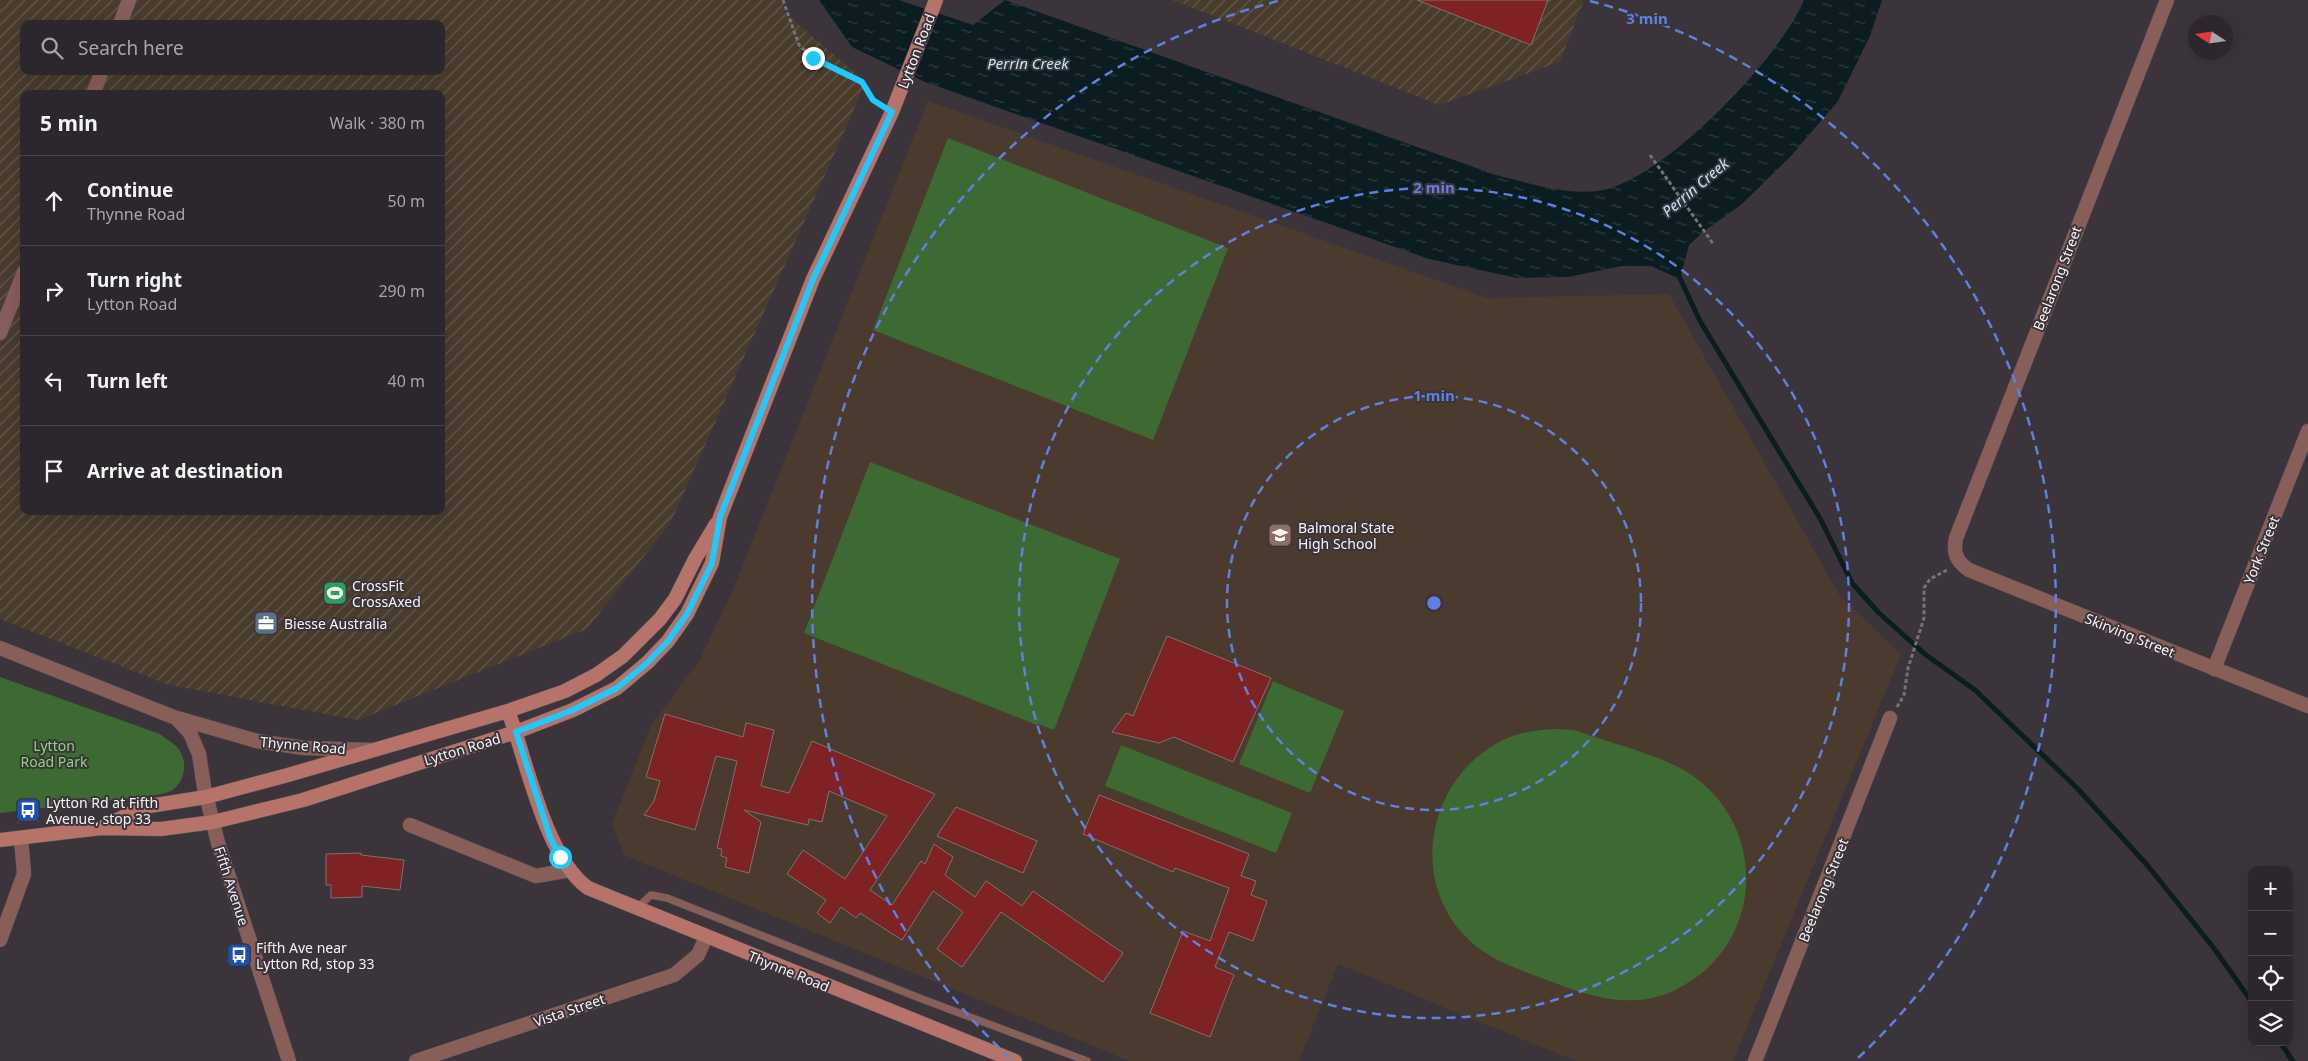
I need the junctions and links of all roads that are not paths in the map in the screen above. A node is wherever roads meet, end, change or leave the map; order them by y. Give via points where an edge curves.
1 (129, 0) edge
2 (936, 0) edge
3 (2167, 0) edge
4 (122, 20) edge
5 (100, 75) edge
6 (95, 90) edge
7 (20, 282) edge
8 (0, 333) edge
9 (2308, 431) edge
10 (720, 517) junction
11 (1956, 557) joint
12 (0, 648) edge
13 (2214, 669) junction
14 (2308, 706) edge
15 (508, 711) junction
16 (176, 718) junction
17 (1890, 718) road end
18 (516, 732) junction
19 (372, 750) junction
20 (206, 796) junction
21 (213, 822) junction
22 (410, 825) dead end
23 (101, 828) junction
24 (21, 838) junction
25 (0, 840) edge
26 (570, 870) junction
27 (636, 909) junction
28 (706, 937) junction
29 (0, 940) edge
30 (289, 1061) edge
31 (416, 1061) edge
32 (1015, 1061) edge
33 (1087, 1061) edge
34 (1755, 1061) edge

1 - 4 street
2 - 10 main road, Lytton Road via 892,112 813,279
3 - 11 street, Beelarong Street via 1956,538 1953,550
5 - 6 street
7 - 8 street
9 - 13 street, York Street
10 - 15 main road, Lytton Road via 694,559 675,599 623,656 565,691
10 - 18 main road, Lytton Road via 712,563 700,590 668,641 617,688
11 - 13 street, Skirving Street via 1968,570
12 - 16 street, Thynne Road
13 - 14 street, Skirving Street
15 - 18 main road, Thynne Road
15 - 19 main road, Lytton Road
16 - 19 street, Thynne Road via 257,741 304,748
16 - 20 street, Thynne Road via 190,733 199,754
17 - 34 street, Beelarong Street
18 - 21 main road, Lytton Road via 303,800
18 - 26 main road, Thynne Road via 550,837
19 - 20 main road, Lytton Road
20 - 21 street, Fifth Avenue
20 - 23 main road, Lytton Road via 143,807
21 - 23 main road, Lytton Road via 161,829
21 - 30 street, Fifth Avenue
22 - 26 street via 536,876
23 - 24 main road, Lytton Road
24 - 25 main road, Lytton Road
24 - 29 street via 24,874
26 - 27 main road, Thynne Road via 588,888
27 - 28 main road, Thynne Road
27 - 33 lane via 651,895 667,898
28 - 31 street, Vista Street via 698,955 674,975
28 - 32 main road, Thynne Road

